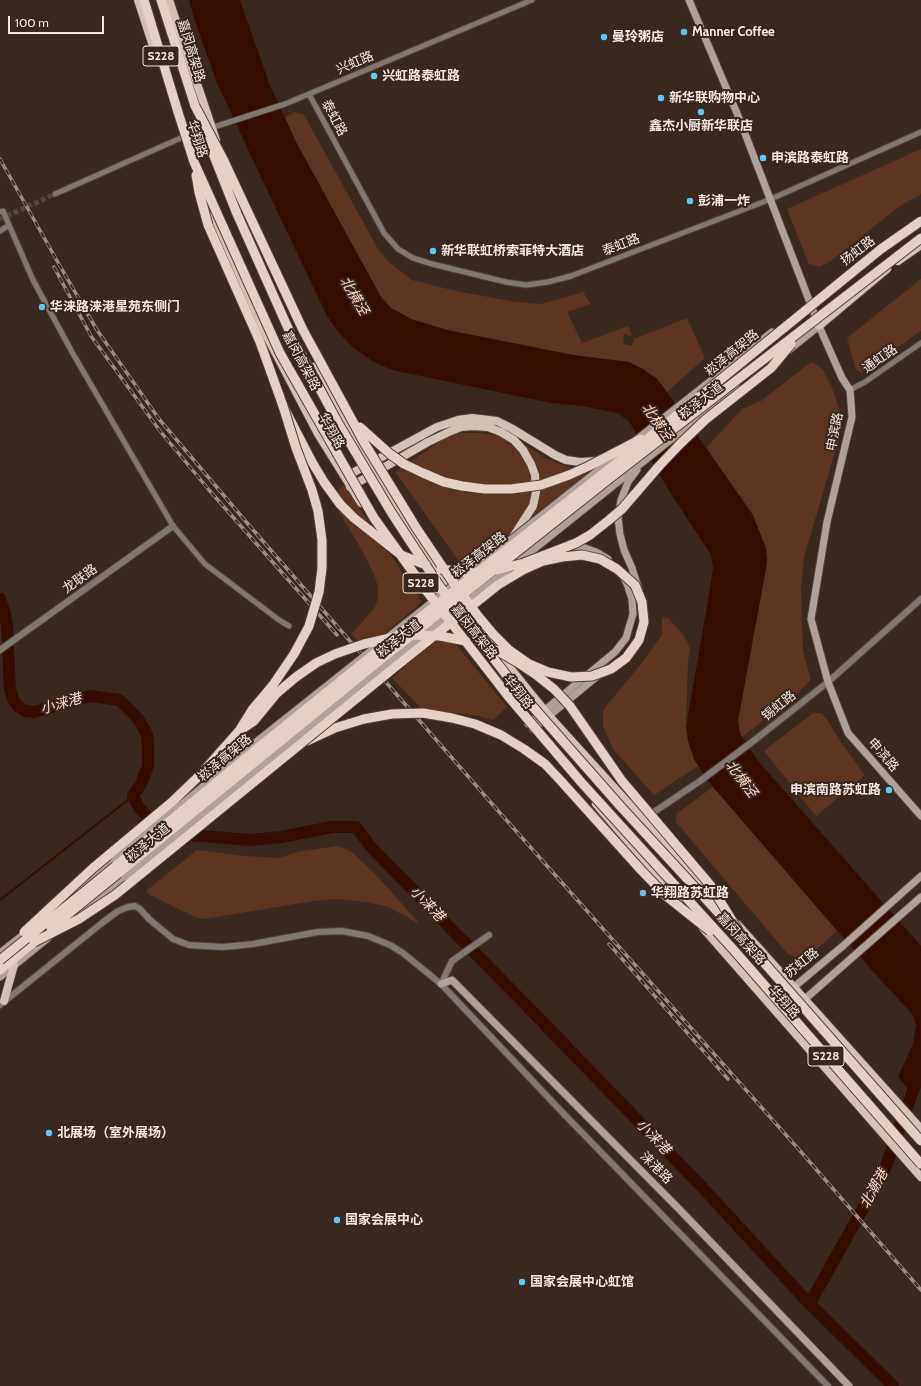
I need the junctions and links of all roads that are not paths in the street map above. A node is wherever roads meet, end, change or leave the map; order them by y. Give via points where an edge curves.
1 (138, 0) edge
2 (144, 0) edge
3 (161, 0) edge
4 (169, 0) edge
5 (532, 0) edge
6 (689, 0) edge
7 (309, 94) junction
8 (195, 106) junction
9 (212, 128) junction
10 (921, 132) edge
11 (183, 137) junction
12 (194, 162) junction
13 (55, 194) tunnel mouth
14 (771, 199) junction
15 (0, 212) edge
16 (921, 221) edge
17 (9, 225) junction
18 (0, 230) edge
19 (921, 238) edge
20 (921, 245) edge
21 (810, 302) junction
22 (819, 326) junction
23 (804, 329) junction
24 (921, 343) edge
25 (850, 390) junction
26 (283, 406) junction
27 (352, 419) junction
28 (661, 428) junction
29 (616, 456) junction
30 (644, 461) junction
31 (368, 464) junction
32 (374, 474) junction
33 (345, 478) junction
34 (350, 487) junction
35 (173, 526) junction
36 (513, 537) junction
37 (518, 562) junction
38 (921, 600) edge
39 (289, 626) dead end
40 (0, 650) edge
41 (828, 682) junction
42 (547, 713) junction
43 (531, 727) junction
44 (239, 731) junction
45 (305, 741) junction
46 (921, 816) edge
47 (643, 819) junction
48 (921, 876) edge
49 (921, 897) edge
50 (489, 935) dead end
51 (744, 940) junction
52 (34, 942) junction
53 (732, 948) junction
54 (0, 954) edge
55 (0, 960) edge
56 (14, 966) junction
57 (0, 970) edge
58 (0, 977) edge
59 (440, 984) junction
60 (794, 987) junction
61 (805, 999) junction
62 (767, 1001) junction
63 (2, 1003) edge
64 (921, 1129) edge
65 (921, 1141) edge
66 (921, 1164) edge
67 (921, 1177) edge
68 (828, 1386) edge
69 (849, 1386) edge

1 - 11 main road, 华翔路
2 - 12 highway, 嘉闵高架路 / S228, bridge
3 - 8 highway, 嘉闵高架路 / S228
4 - 9 main road, 华翔路
5 - 7 street, 兴虹路
6 - 14 main road, 申滨路
7 - 9 street, 兴虹路
7 - 14 street, 泰虹路 via 384,233 398,249 413,258 432,264 506,282 526,285 571,276
8 - 27 highway, bridge via 223,159 303,330
8 - 51 highway, 嘉闵高架路 / S228, bridge via 237,214 292,337 338,423 438,584 518,690 621,807
9 - 11 street, 兴虹路
9 - 31 main road, 华翔路 via 240,211 291,328
10 - 14 street, 泰虹路
11 - 13 street, 兴虹路
11 - 33 main road, 华翔路 via 215,222 265,333 318,434
12 - 26 highway, bridge via 208,225 260,342
12 - 53 highway, 嘉闵高架路 / S228, bridge via 280,353 374,518 508,696 581,782
14 - 21 main road, 申滨路
15 - 17 street via 3,211
16 - 21 main road, 扬虹路
16 - 28 highway, 崧泽高架路, bridge via 881,249
17 - 18 street
17 - 35 street via 33,280 68,346
19 - 23 highway, 崧泽高架路, bridge
20 - 22 main road
21 - 22 main road, 申滨路
21 - 29 main road, 崧泽大道, bridge
22 - 25 main road, 申滨路
22 - 30 main road, 崧泽大道
23 - 26 highway, bridge via 771,368 705,420 660,465 622,509 596,530 576,543 543,556 481,573 440,569 421,564 401,555 354,518 324,482
23 - 52 highway, 崧泽高架路, bridge via 610,478 379,661
24 - 25 street, 通虹路
25 - 41 main road, 申滨路 via 852,417 827,522 811,619
26 - 44 highway, bridge via 318,511 322,540 319,592 309,626 294,654
27 - 28 highway, bridge via 374,441 404,464 444,482 485,489 541,485 569,475
27 - 45 highway, bridge via 417,529 459,591 464,597 468,603 473,610 478,616 509,650 529,664 570,677 592,676 611,669 626,658 639,640 644,622 642,602 635,585 606,562 582,556 562,556 543,561 498,585 474,604 468,609 462,614 395,667
28 - 55 highway, 崧泽高架路, bridge via 337,683
29 - 31 main road, bridge via 592,462 566,460 497,421 472,418 438,427
29 - 36 main road, 崧泽大道, bridge
30 - 37 main road, 崧泽大道
30 - 42 main road, bridge via 628,482 618,518 624,550 639,585 642,614 636,636 620,657
31 - 32 main road, 华翔路
31 - 33 main road
32 - 34 main road
32 - 36 main road, bridge via 428,442 461,427 473,426 501,432 514,440 523,450 531,464 536,492 533,506
32 - 42 main road, 华翔路 via 484,637
33 - 34 main road, 华翔路
34 - 43 main road, 华翔路 via 426,596
35 - 39 street via 205,564
35 - 40 street, 龙联路
36 - 54 main road, 崧泽大道, bridge via 261,738
37 - 42 main road, bridge via 561,546 582,547 608,558 618,567 632,599 633,614 626,638 615,652
37 - 56 main road, 崧泽大道, bridge via 383,667
38 - 41 street, 锡虹路
41 - 46 main road, 申滨路 via 848,733
41 - 47 street, 锡虹路 via 700,781
42 - 43 main road
42 - 47 main road, 华翔路
43 - 62 main road, 华翔路 via 642,859
44 - 51 highway, bridge via 254,721 277,693 316,663 364,644 389,637 440,636 464,640 498,651 536,674 570,706 622,781 711,886
44 - 54 highway, bridge via 172,802 92,868
45 - 52 highway, bridge via 115,895 79,919
45 - 53 highway, bridge via 357,721 392,714 423,713 475,724 501,735 545,764 666,896
47 - 60 main road, 华翔路
48 - 60 main road, 苏虹路
49 - 61 main road
50 - 59 street via 452,961
51 - 65 highway, 嘉闵高架路 / S228, bridge
52 - 57 highway, 崧泽高架路
53 - 66 highway, 嘉闵高架路 / S228, bridge
56 - 58 main road, 崧泽大道
56 - 63 main road
59 - 63 street via 390,945 368,936 342,931 318,932 234,946 189,945 173,939 135,906 118,911
59 - 68 street
59 - 69 main road, 涞港路 via 452,980 680,1210
60 - 61 main road, 华翔路
60 - 62 main road, 苏虹路
61 - 62 main road, 苏虹路
61 - 64 main road, 华翔路
62 - 67 main road, 华翔路

